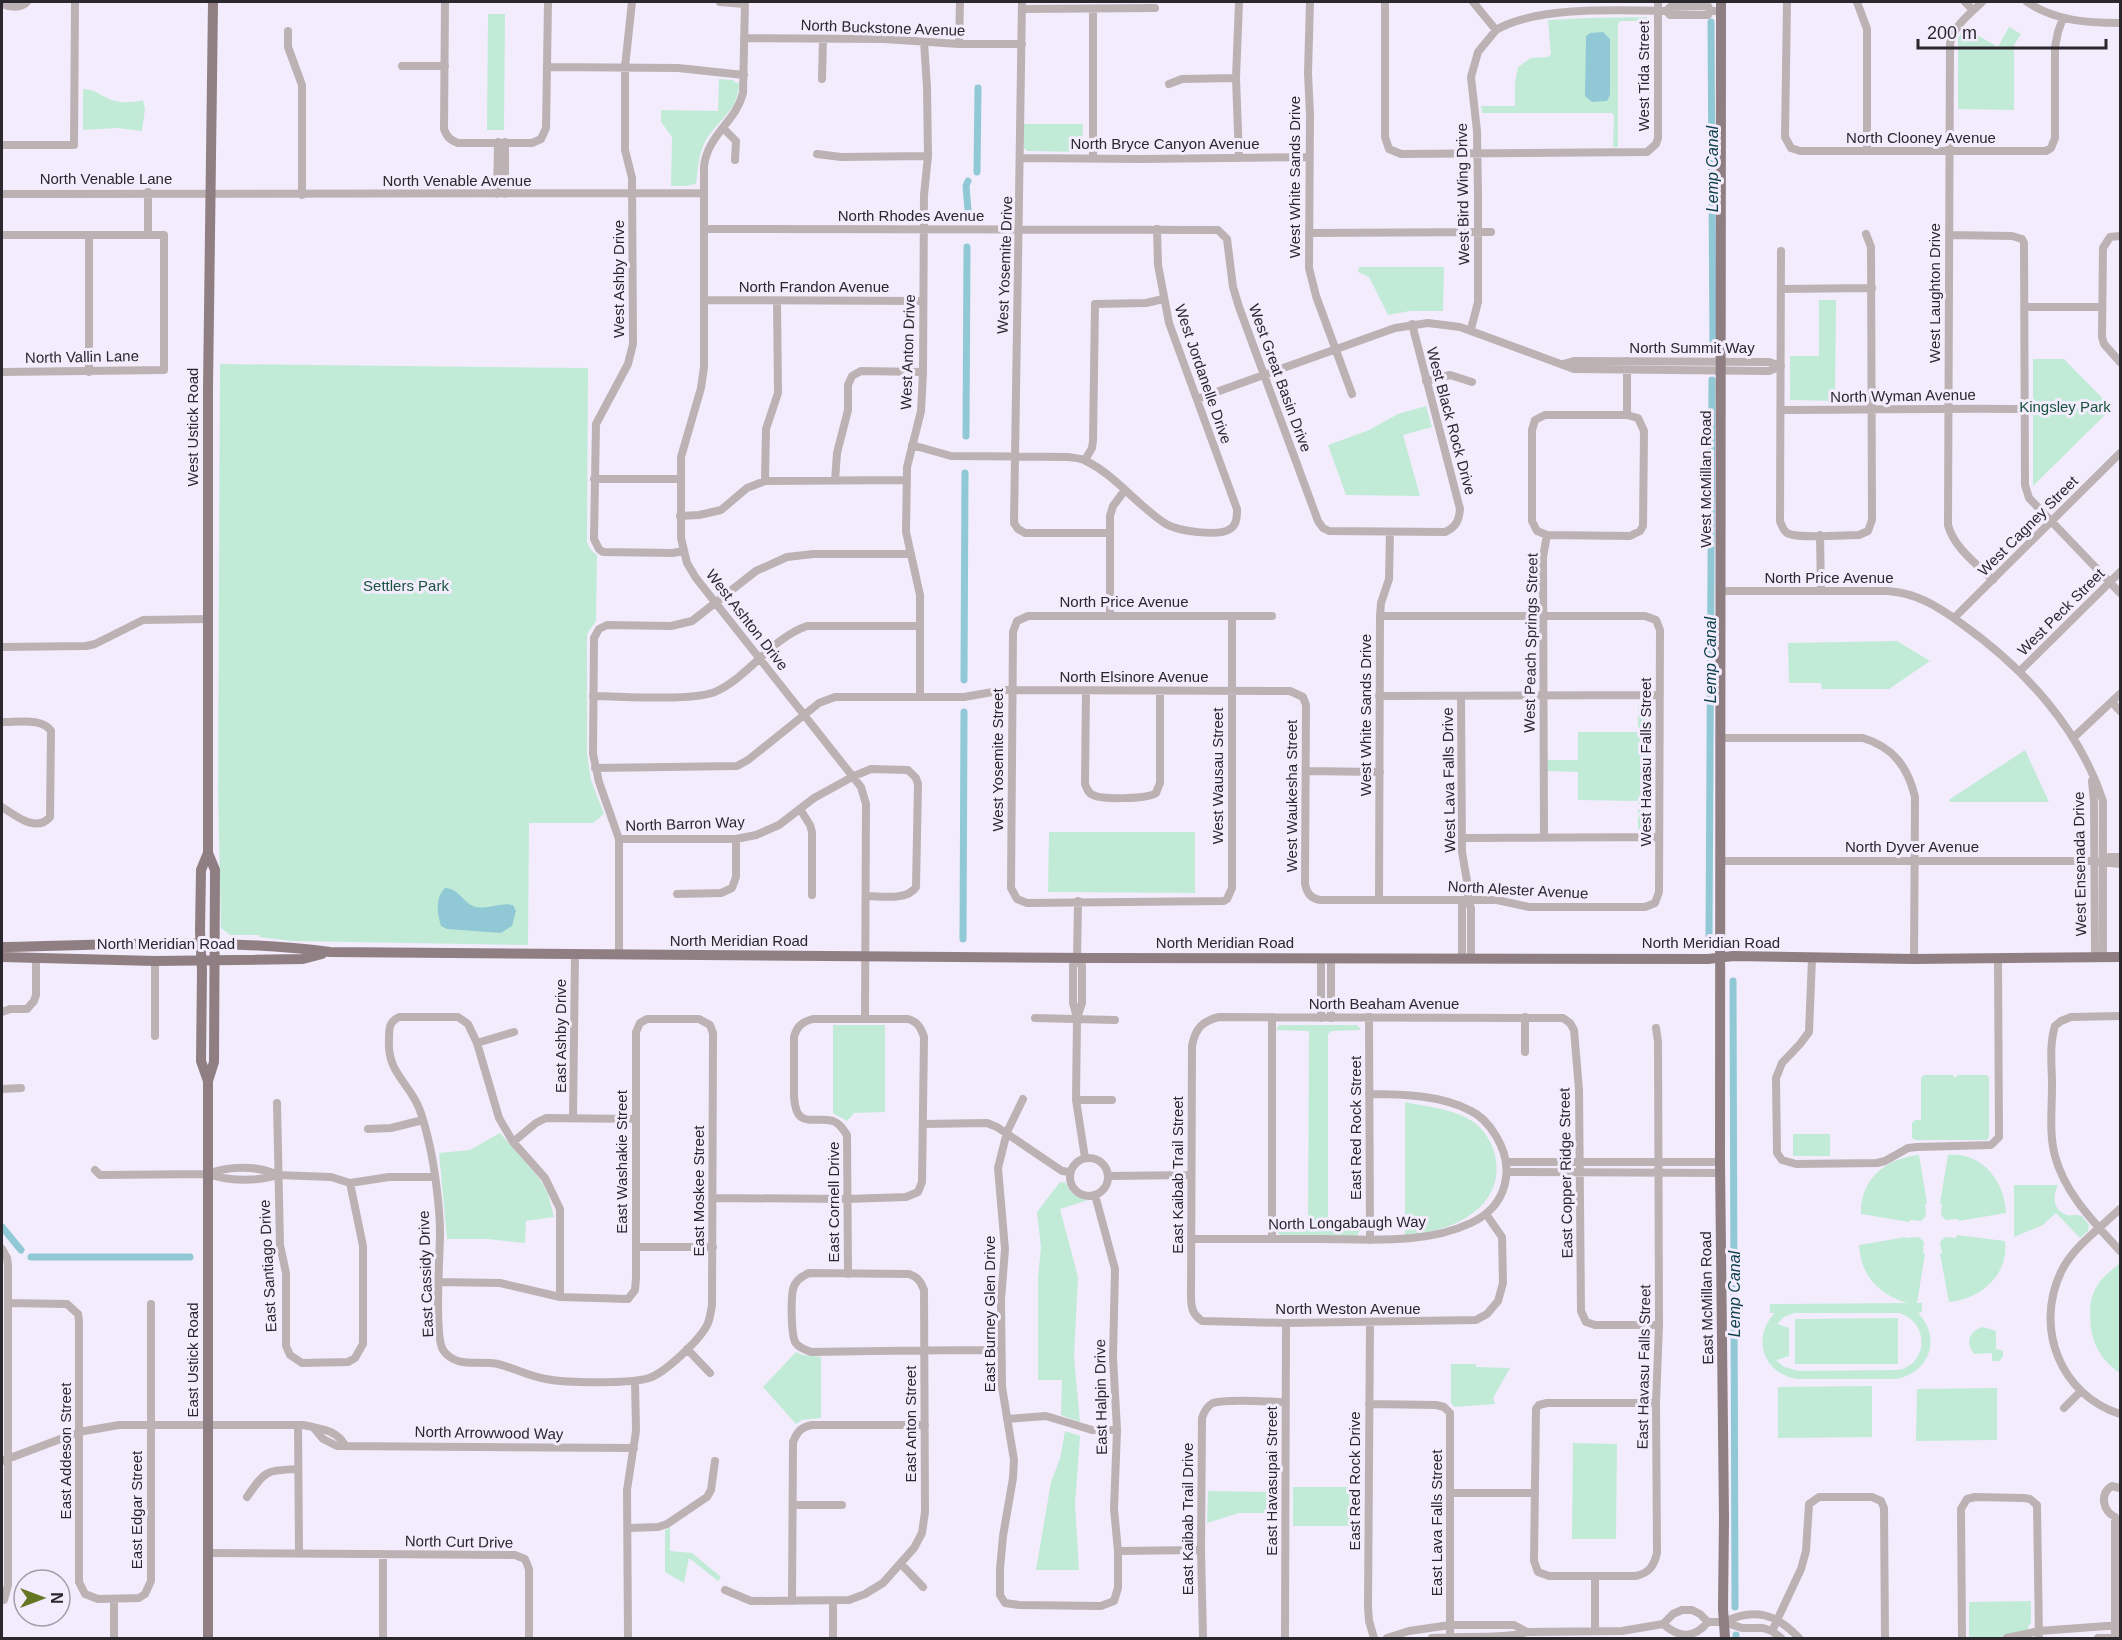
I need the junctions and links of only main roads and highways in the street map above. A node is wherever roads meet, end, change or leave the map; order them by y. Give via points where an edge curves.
1 (213, 2) edge
2 (1721, 6) edge
3 (208, 853) junction
4 (200, 943) junction
5 (214, 944) junction
6 (7, 952) edge
7 (330, 952) junction
8 (1721, 957) junction
9 (2121, 957) edge
10 (214, 958) junction
11 (201, 960) junction
12 (208, 1081) junction
13 (208, 1638) edge
14 (1725, 1638) edge

1 - 3 main road, West Ustick Road
2 - 8 main road, West McMillan Road
3 - 4 main road, West Ustick Road via 201,870
3 - 5 main road, West Ustick Road via 215,870
4 - 5 main road, North Meridian Road
4 - 6 main road, North Meridian Road
4 - 11 main road, West Ustick Road
5 - 7 main road, North Meridian Road
5 - 10 main road, East Ustick Road
6 - 11 main road, North Meridian Road via 36,958
7 - 8 main road, North Meridian Road via 1078,959
7 - 10 main road, North Meridian Road via 303,958
8 - 9 main road, North Meridian Road
8 - 14 main road, East McMillan Road
10 - 11 main road, North Meridian Road
10 - 12 main road, East Ustick Road via 214,1062
11 - 12 main road, East Ustick Road via 201,1061
12 - 13 main road, East Ustick Road

